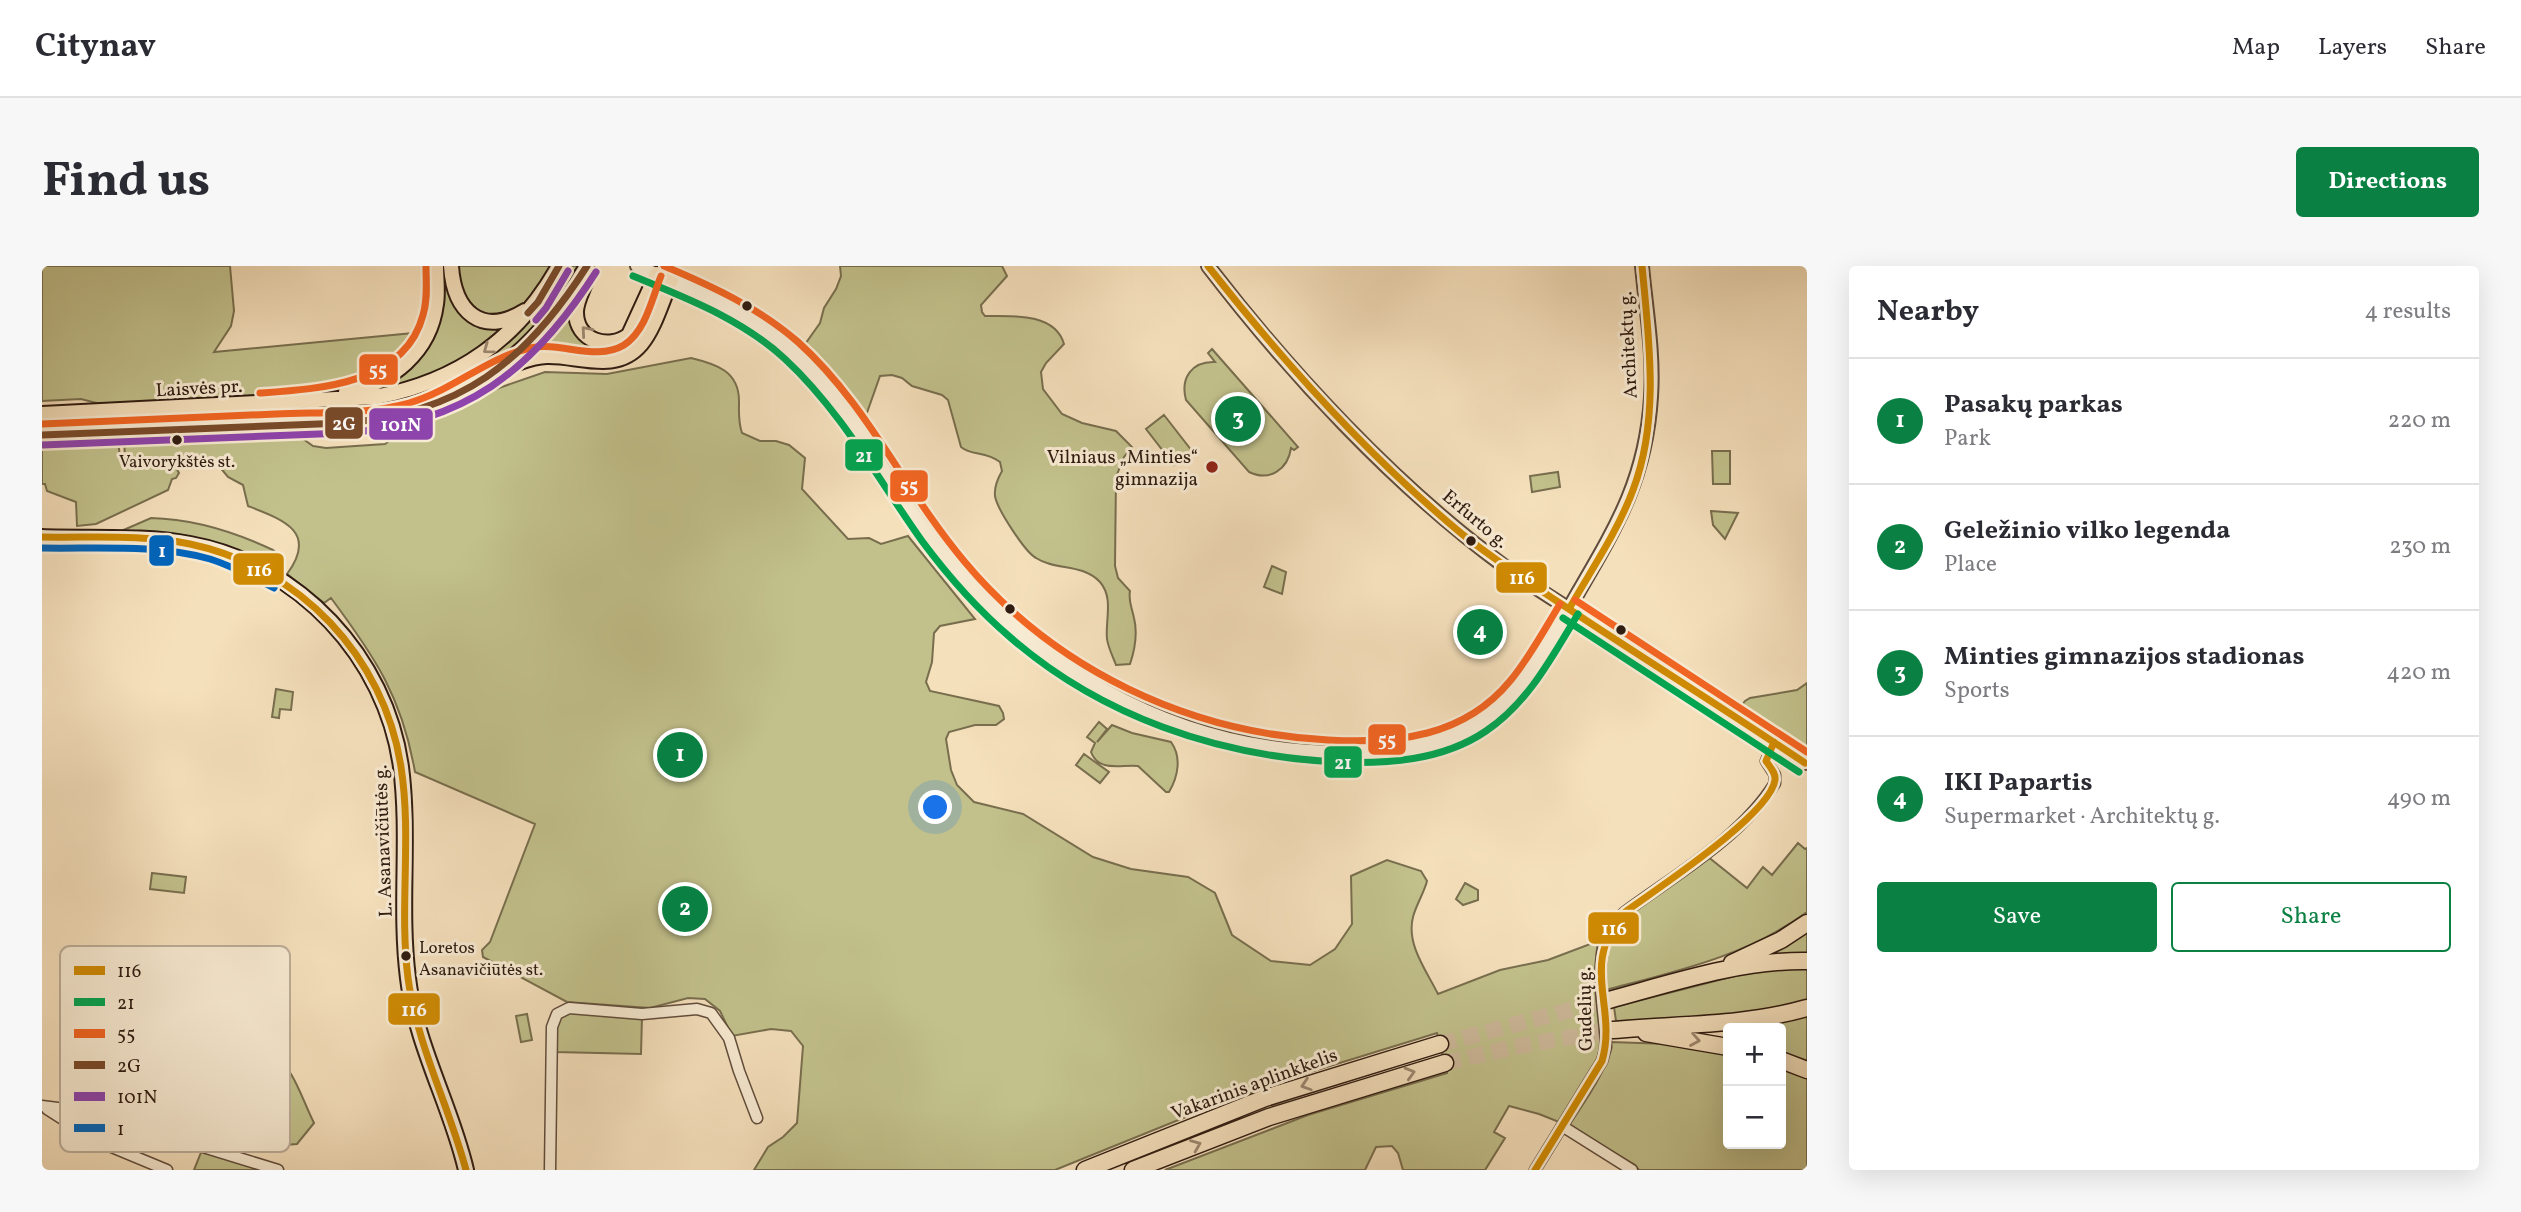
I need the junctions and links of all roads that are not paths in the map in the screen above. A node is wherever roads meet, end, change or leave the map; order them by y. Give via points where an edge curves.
1 (436, 266) edge
2 (451, 266) edge
3 (559, 266) edge
4 (588, 266) edge
5 (638, 266) edge
6 (1208, 266) edge
7 (1642, 266) edge
8 (657, 274) junction
9 (671, 280) junction
10 (538, 302) junction
11 (497, 370) junction
12 (293, 402) junction
13 (42, 414) edge
14 (42, 435) edge
15 (42, 537) edge
16 (1569, 609) junction
17 (1774, 742) junction
18 (1807, 765) edge
19 (1807, 923) edge
20 (1807, 961) edge
21 (1685, 980) junction
22 (1609, 1000) tunnel mouth
23 (1807, 1008) edge
24 (1440, 1044) tunnel mouth
25 (1723, 1046) edge
26 (1786, 1062) edge
27 (1445, 1063) tunnel mouth
28 (1807, 1070) edge
29 (44, 1107) edge
30 (60, 1117) edge
31 (757, 1118) dead end
32 (1562, 1126) junction
33 (124, 1152) edge
34 (219, 1152) edge
35 (167, 1170) edge
36 (278, 1170) edge
37 (466, 1170) edge
38 (550, 1170) edge
39 (1085, 1170) edge
40 (1133, 1170) edge
41 (1535, 1170) edge
42 (1632, 1170) edge

1 - 12 main road via 433,322 426,339 402,367 362,389
2 - 10 main road via 460,304 484,321 505,320
3 - 10 main road, Laisvės pr.
8 -> 4 main road via 629,335 618,342 602,343 588,337 576,315
4 - 11 main road via 558,312
5 - 8 street, Architektų g.
6 - 16 street, Erfurto g. via 1278,352 1402,480 1470,540
7 - 16 street, Architektų g. via 1651,377 1643,451 1619,521
8 - 9 street, Architektų g.
9 - 11 main road via 648,334 625,356 605,362 544,356
9 - 16 street, Architektų g. via 750,320 812,371 948,559 1008,623 1075,673 1161,716 1209,733 1289,749 1370,752 1423,747 1466,730 1505,702
10 -> 12 main road, Laisvės pr. via 489,348 440,379 376,397
11 - 14 main road via 437,405 379,419
12 - 13 main road, Laisvės pr.
15 - 37 main road, L. Asanavičiūtės g. via 162,540 232,556 295,590 321,611 357,653 382,699 396,740 403,795 408,981 419,1032
16 - 17 street, Erfurto g.
17 - 18 street, Erfurto g.
17 - 32 street, Gudelių g. via 1766,761 1775,783 1745,820 1625,912 1608,931 1600,973 1606,1047 1597,1073
19 - 21 highway via 1745,958
20 - 21 highway
21 - 22 highway
23 -> 25 highway via 1733,1022 1613,1030
24 -> 39 highway, Vakarinis aplinkkelis via 1265,1098
26 - 28 highway
40 -> 27 highway, Vakarinis aplinkkelis via 1269,1117
29 - 30 street
31 - 38 street via 729,1038 711,1013 697,1009 642,1014 569,1008 557,1014 552,1027
32 - 41 street, Gudelių g.
32 - 42 street
33 - 35 street
34 - 36 street

